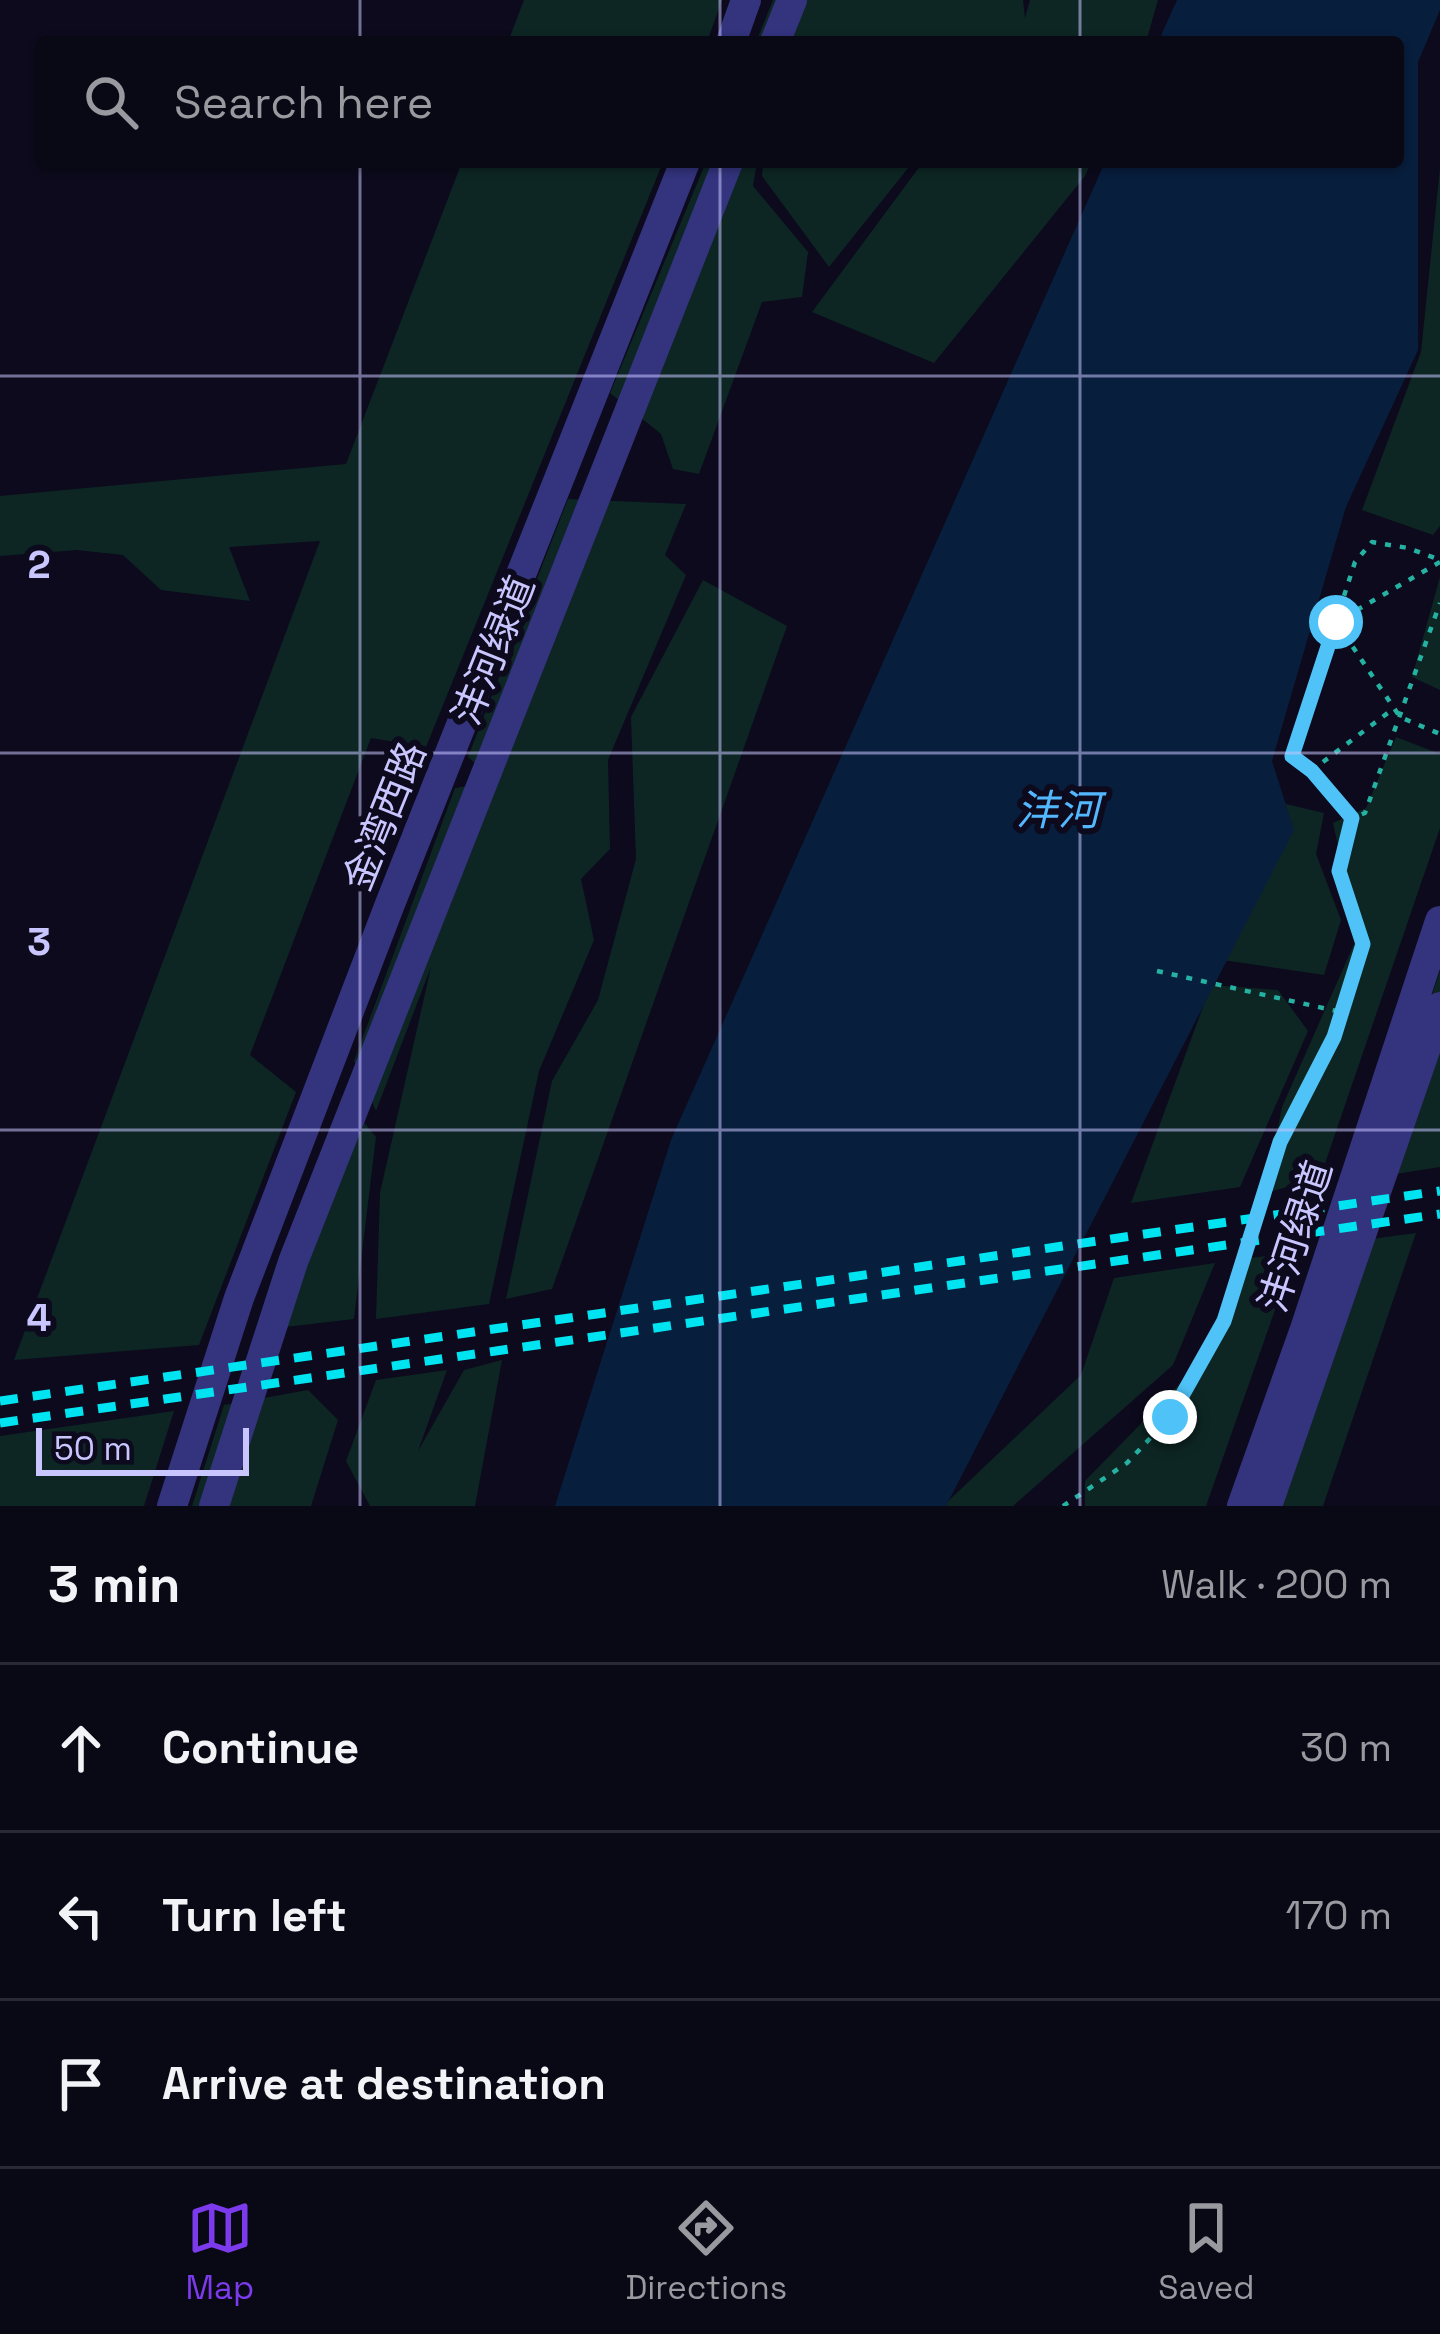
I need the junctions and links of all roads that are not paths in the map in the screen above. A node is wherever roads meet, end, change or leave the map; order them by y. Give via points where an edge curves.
1 (746, 0) edge
2 (792, 0) edge
3 (732, 36) edge
4 (777, 36) edge
5 (683, 168) edge
6 (726, 168) edge
7 (1440, 921) edge
8 (1440, 1007) edge
9 (172, 1506) edge
10 (214, 1506) edge
11 (1242, 1506) edge
12 (1267, 1506) edge

1 - 3 street
2 - 4 street
5 - 9 street, 金湾西路 via 239,1298
6 - 10 street, 沣河绿道 via 293,1262
7 - 11 street, 沣河绿道
8 - 12 street

